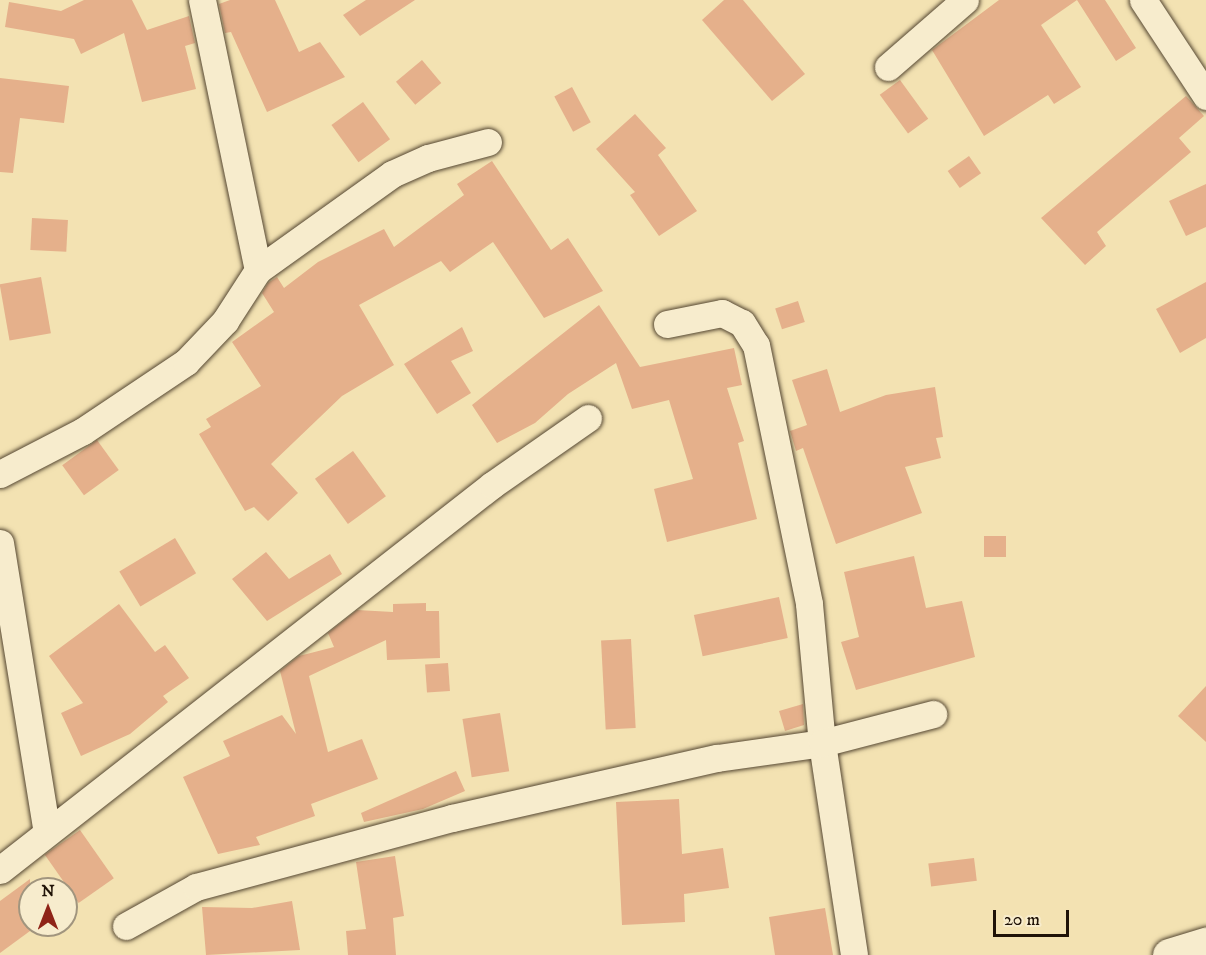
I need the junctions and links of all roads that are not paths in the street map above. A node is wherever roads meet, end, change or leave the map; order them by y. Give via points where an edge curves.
1 (202, 0) edge
2 (965, 0) edge
3 (1143, 0) edge
4 (888, 67) dead end
5 (1206, 96) edge
6 (488, 142) dead end
7 (258, 270) junction
8 (667, 324) dead end
9 (588, 418) dead end
10 (0, 474) edge
11 (0, 543) edge
12 (933, 714) dead end
13 (822, 744) junction
14 (47, 832) junction
15 (0, 870) edge
16 (126, 926) dead end
17 (1206, 944) edge
18 (854, 955) edge
19 (1169, 955) edge

1 - 7 street
2 - 4 street
3 - 5 street
6 - 7 street via 407,165
7 - 10 street via 225,321 186,362 83,432
8 - 13 street via 722,313 742,323 756,345 809,604
9 - 14 street via 492,484
11 - 14 street
12 - 13 street
13 - 16 street via 652,771 452,818 196,886
13 - 18 street
14 - 15 street
17 - 19 street

